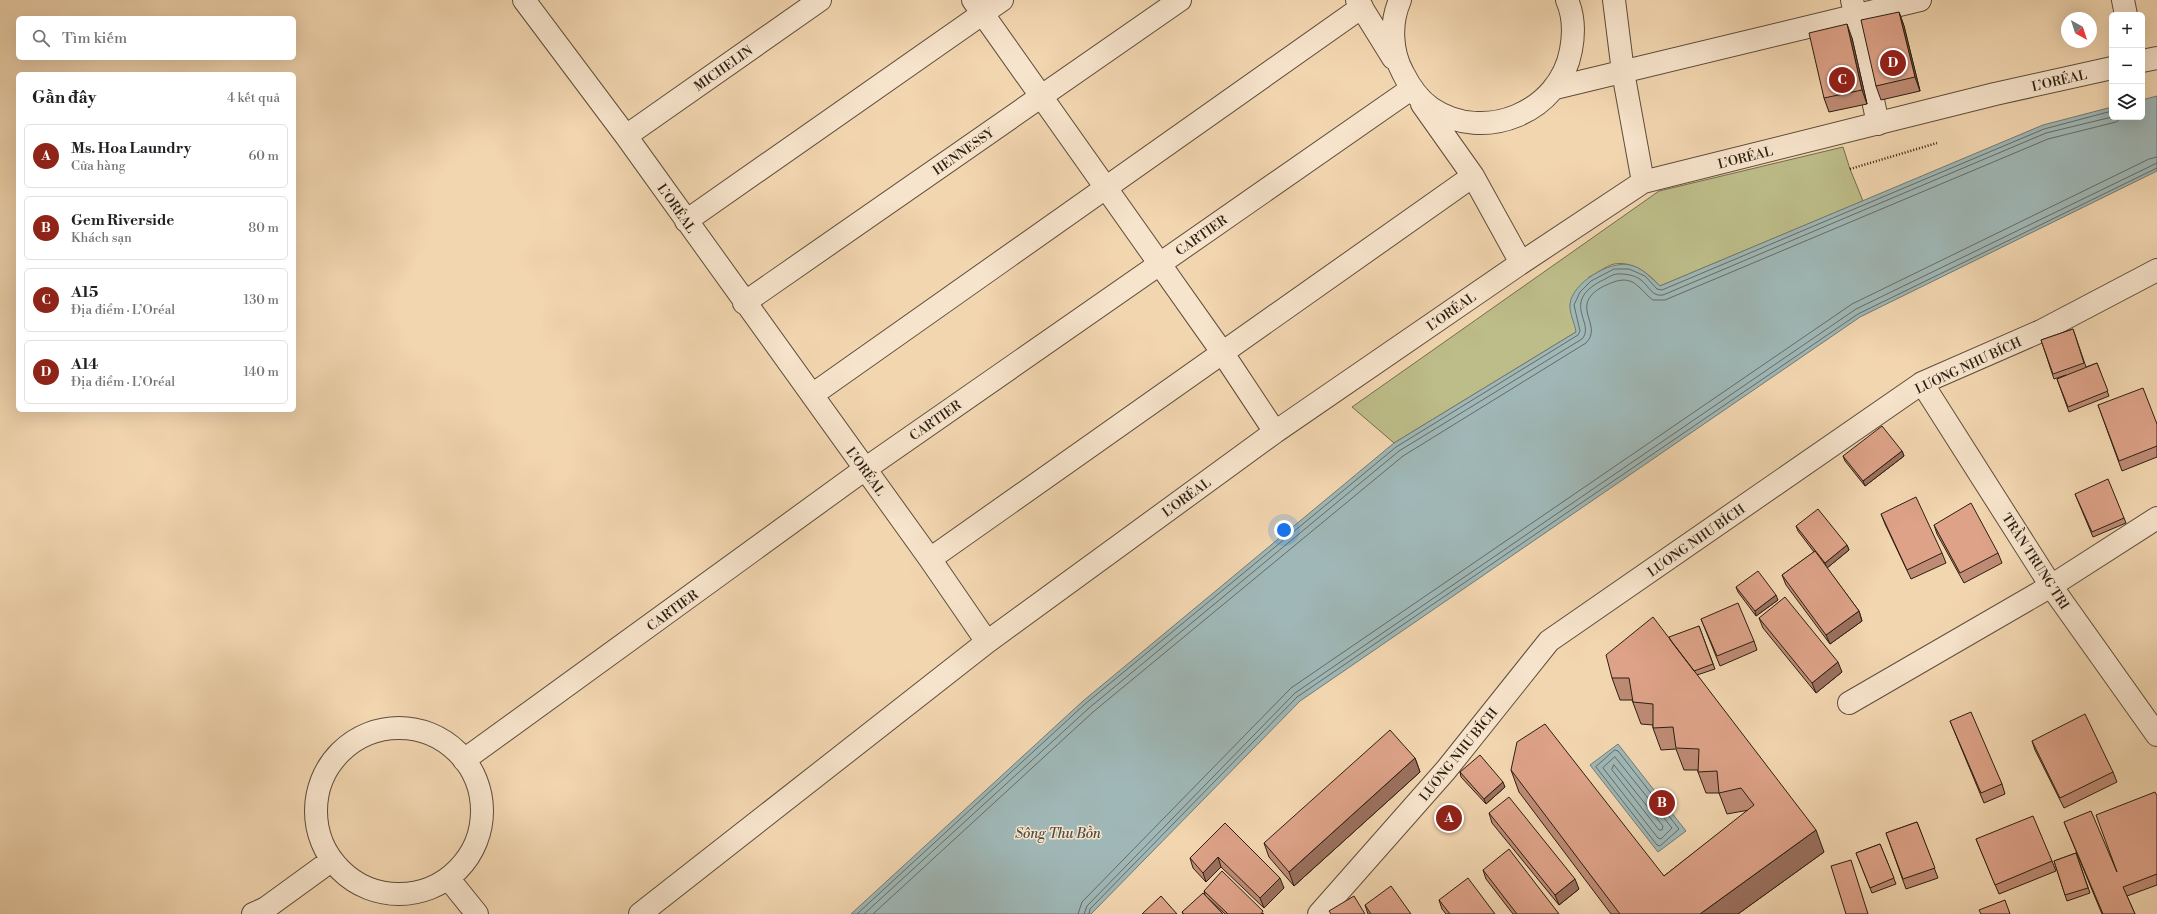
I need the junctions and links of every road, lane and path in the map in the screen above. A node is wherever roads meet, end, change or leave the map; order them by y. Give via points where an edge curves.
1 (524, 0) edge
2 (820, 0) edge
3 (1002, 0) edge
4 (1180, 0) edge
5 (1400, 0) edge
6 (1614, 0) edge
7 (1920, 0) edge
8 (2123, 0) edge
9 (1571, 3) edge
10 (1360, 4) edge
11 (978, 7) edge
12 (1854, 8) edge
13 (2125, 12) edge
14 (2157, 58) edge
15 (2145, 60) edge
16 (2109, 69) edge
17 (1623, 72) junction
18 (1556, 88) junction
19 (1411, 89) junction
20 (1041, 97) junction
21 (1878, 124) junction
22 (626, 136) junction
23 (1473, 176) junction
24 (1643, 182) junction
25 (1106, 189) junction
26 (686, 221) junction
27 (1520, 263) junction
28 (1159, 265) junction
29 (2155, 275) edge
30 (744, 303) junction
31 (1222, 352) junction
32 (1922, 383) junction
33 (812, 395) junction
34 (1275, 432) junction
35 (865, 469) junction
36 (2157, 518) edge
37 (930, 559) junction
38 (2051, 586) junction
39 (987, 642) junction
40 (1849, 703) dead end
41 (2157, 735) edge
42 (464, 760) junction
43 (332, 860) junction
44 (448, 878) junction
45 (263, 912) edge
46 (477, 914) edge
47 (640, 914) edge
48 (1319, 914) edge

1 - 22 street, L’ORÉAL
2 - 22 street, MICHELIN
3 - 11 street
4 - 20 street, HENNESSY
5 - 19 street via 1392,38 1398,64
6 - 17 street
7 - 12 street
8 - 13 street
9 - 18 street via 1574,37 1568,64
10 - 19 street
10 - 25 street
11 - 20 street
11 - 26 street
12 - 17 street
12 - 21 street
14 - 15 street
16 - 21 street, L’ORÉAL
17 - 18 street
17 - 24 street
18 - 19 street via 1535,107 1511,120 1483,124 1456,120 1431,108
19 - 23 street
19 - 28 street, CARTIER
20 - 25 street
20 - 30 street, HENNESSY
21 - 24 street, L’ORÉAL
22 - 26 street, L’ORÉAL
23 - 27 street
23 - 31 street
24 - 27 street, L’ORÉAL
25 - 28 street
25 - 33 street
26 - 30 street, L’ORÉAL
27 - 34 street, L’ORÉAL
28 - 31 street
28 - 35 street, CARTIER
29 - 32 street, LƯƠNG NHƯ BÍCH via 2041,331
30 - 33 street, L’ORÉAL
31 - 34 street
31 - 37 street
32 - 38 street, TRẦN TRUNG TRI
32 - 48 street, LƯƠNG NHƯ BÍCH via 1549,641 1446,770
33 - 35 street, L’ORÉAL
34 - 39 street, L’ORÉAL
35 - 37 street, L’ORÉAL
35 - 42 street, CARTIER
36 - 38 street
37 - 39 street, L’ORÉAL
38 - 40 street
38 - 41 street, TRẦN TRUNG TRI
39 - 47 street
42 - 43 street via 439,738 414,729 388,728 362,736 340,752 324,773 316,799 316,825 326,852
42 - 44 street via 475,777 482,803 479,832 467,857
43 - 44 street via 343,874 367,888 395,894 423,890
43 - 45 street
44 - 46 street

